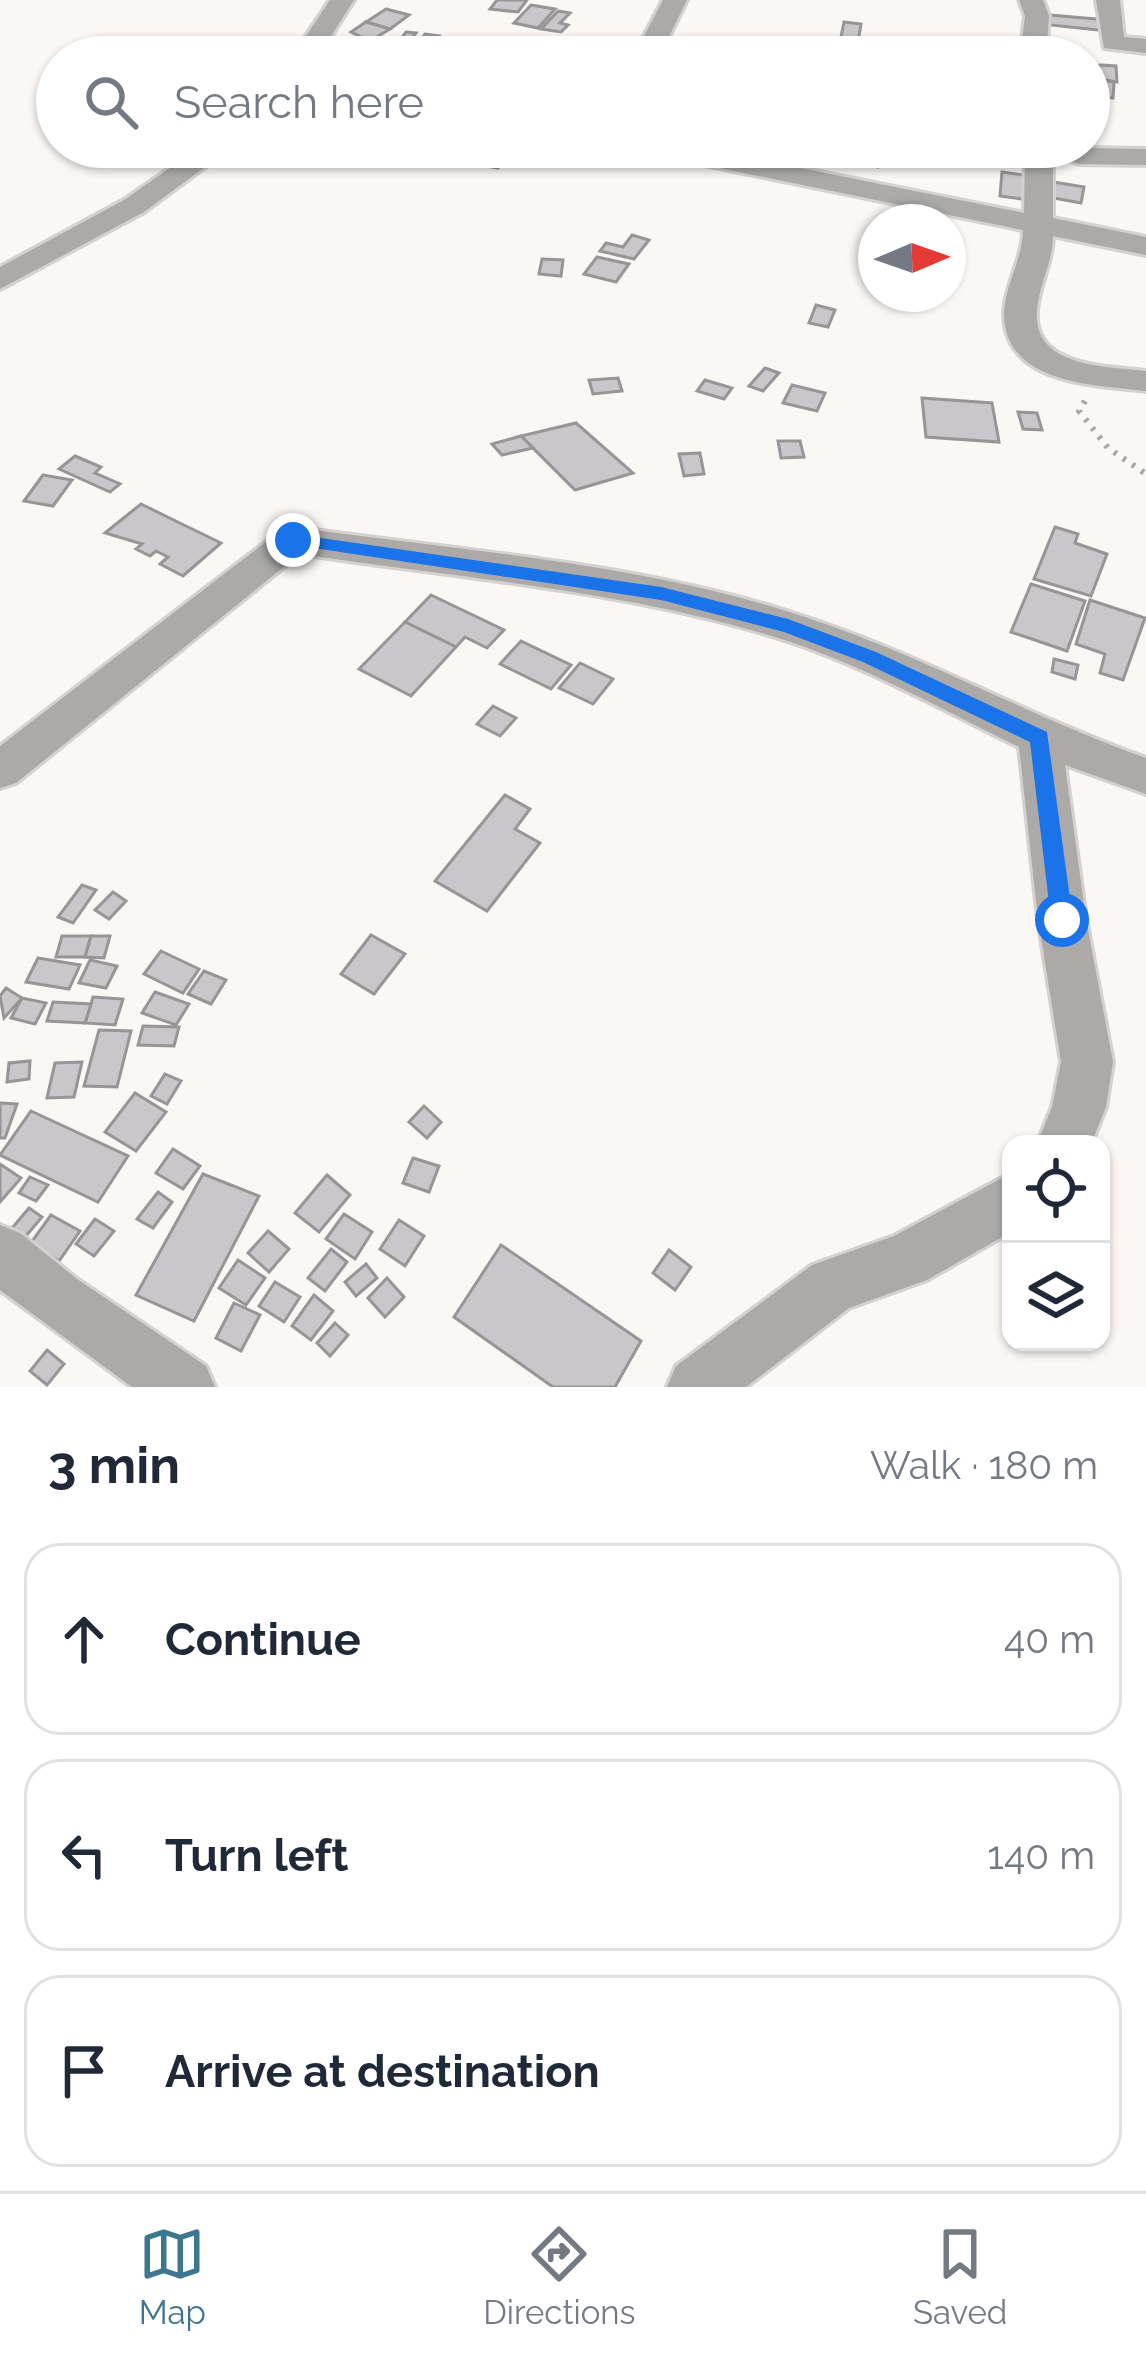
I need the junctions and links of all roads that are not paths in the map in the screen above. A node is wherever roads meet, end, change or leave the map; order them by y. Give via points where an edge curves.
1 (342, 0) edge
2 (675, 0) edge
3 (1030, 0) edge
4 (1108, 0) edge
5 (319, 36) edge
6 (657, 36) edge
7 (1035, 36) edge
8 (1146, 45) edge
9 (1110, 156) edge
10 (1146, 157) edge
11 (188, 168) edge
12 (760, 168) edge
13 (1039, 168) edge
14 (1039, 224) junction
15 (1146, 246) edge
16 (0, 280) edge
17 (1146, 381) edge
18 (1040, 738) junction
19 (0, 770) edge
20 (1146, 776) edge
21 (1068, 1135) edge
22 (1002, 1206) edge
23 (0, 1253) edge
24 (185, 1387) edge
25 (697, 1387) edge

1 - 5 street
2 - 6 street
3 - 7 street
4 - 8 street via 1114,43
9 - 10 street
11 - 16 street
12 - 14 street
13 - 14 street
14 - 15 street
14 - 17 street via 1020,314 1044,360 1098,379
18 - 19 street via 788,626 661,594 293,540
18 - 20 street
18 - 21 street via 1087,1062
22 - 25 street via 907,1261 832,1286
23 - 24 street

